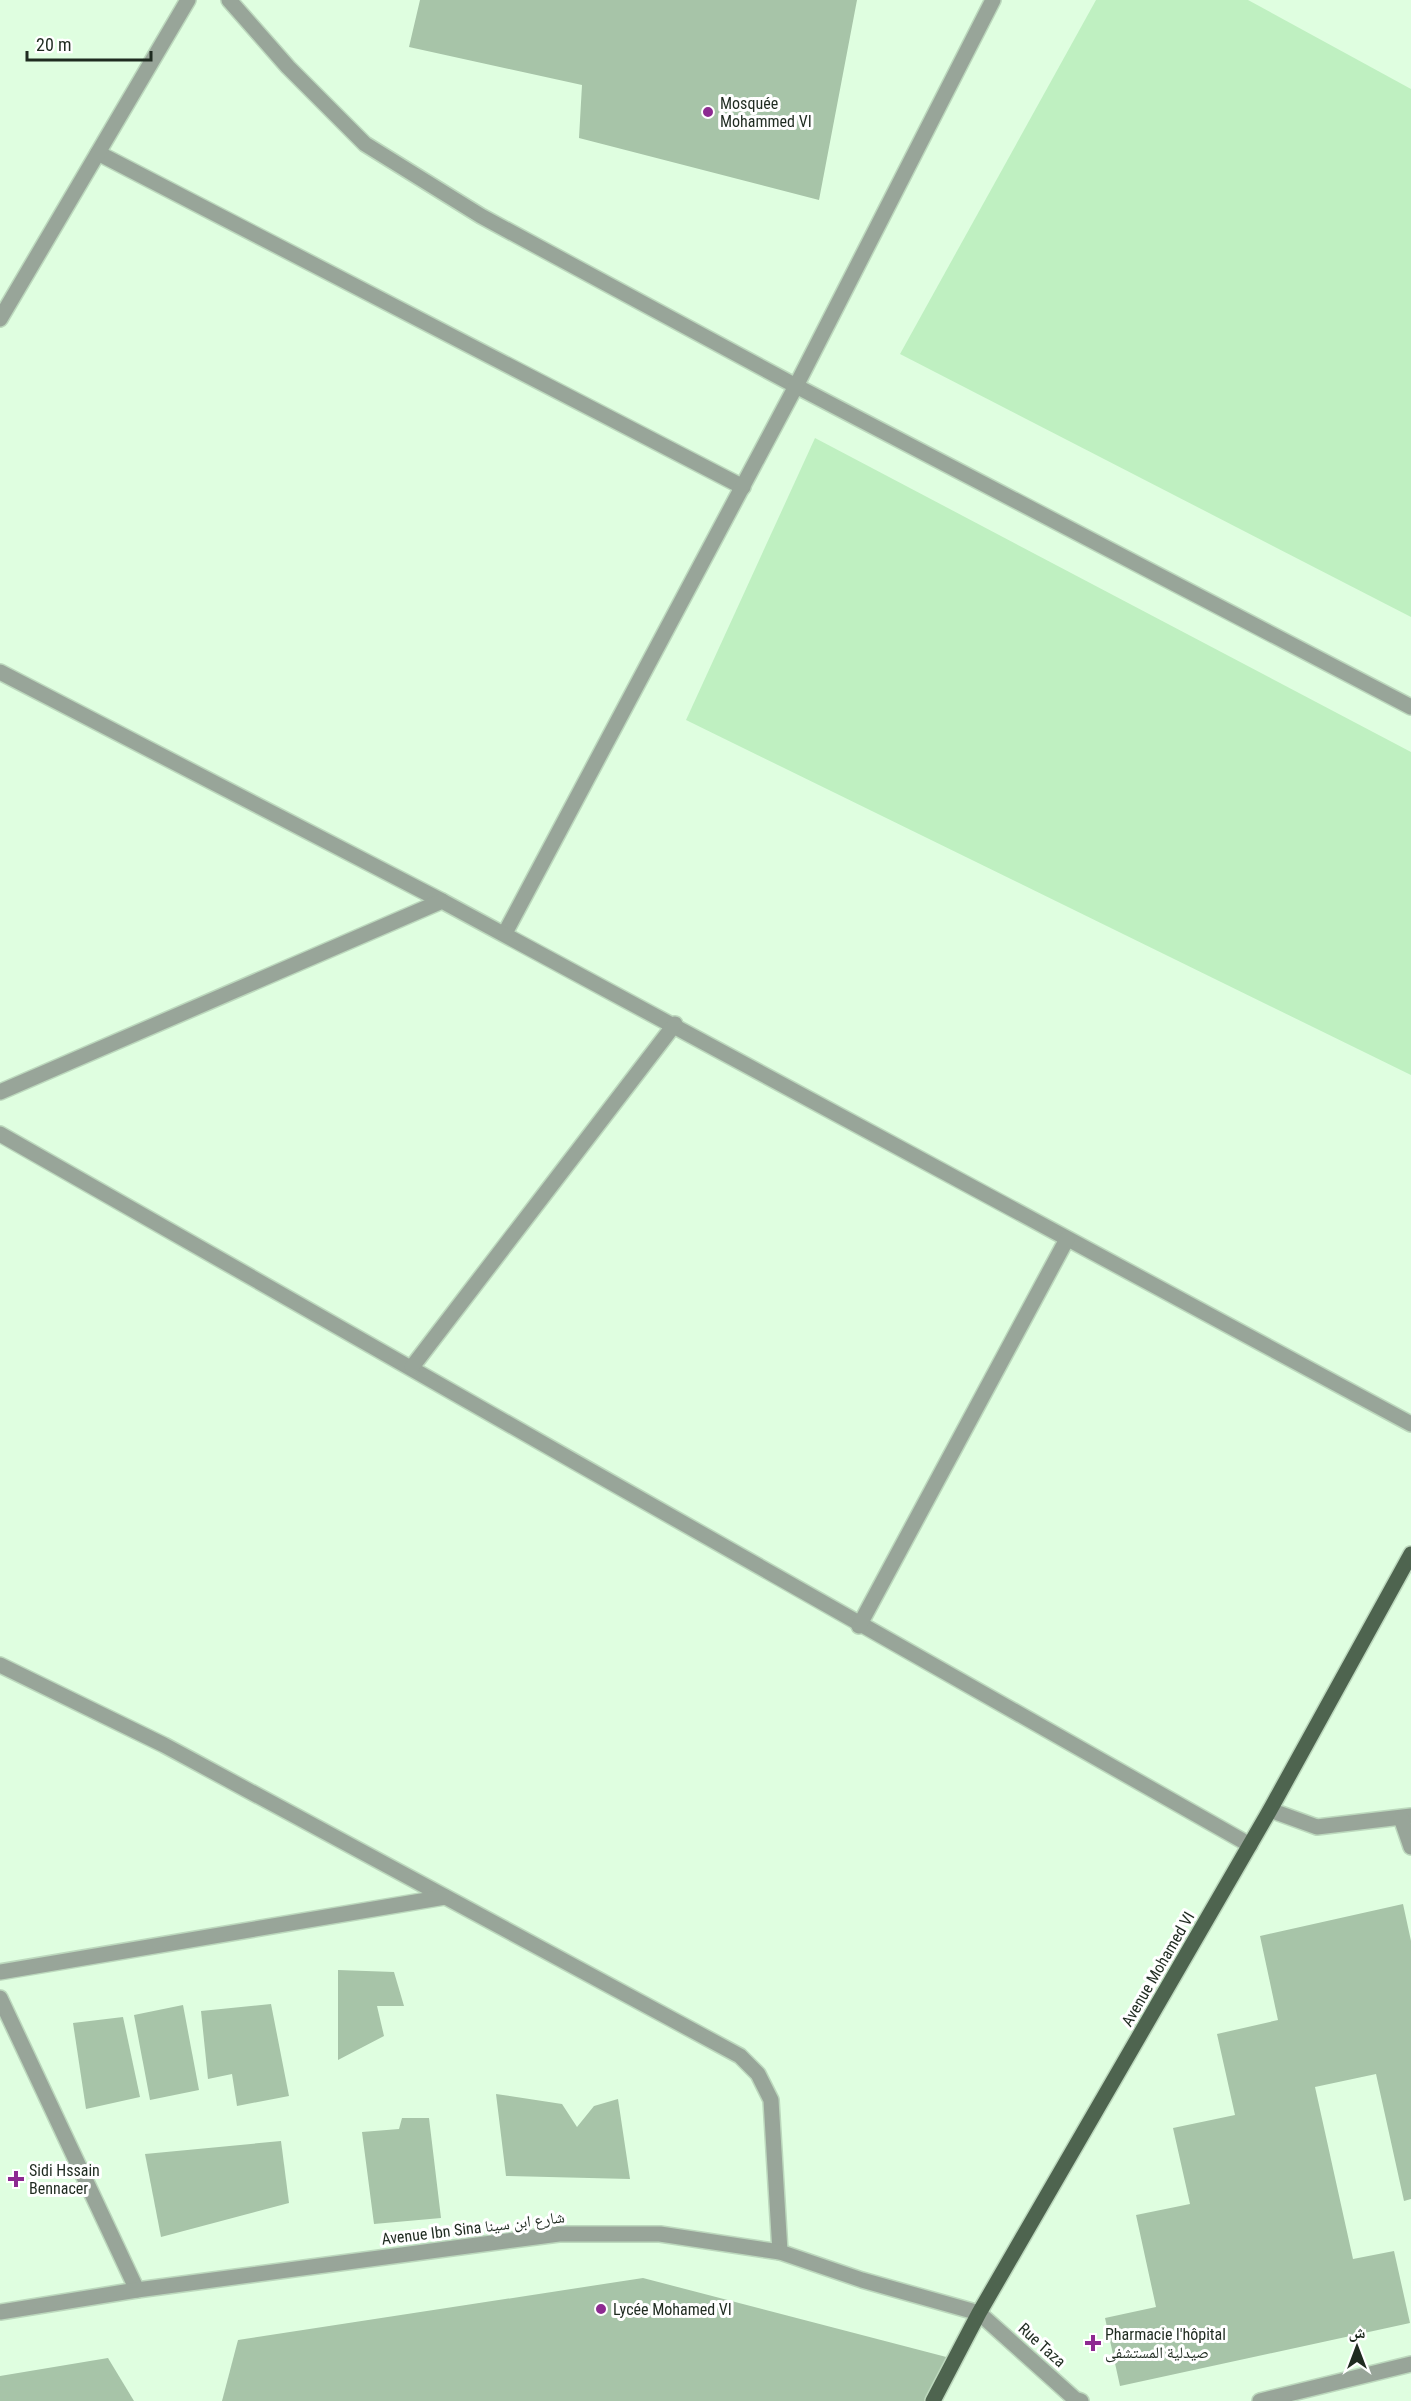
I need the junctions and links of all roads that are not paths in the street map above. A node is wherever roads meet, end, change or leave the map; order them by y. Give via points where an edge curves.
1 (188, 0) edge
2 (229, 0) edge
3 (993, 0) edge
4 (98, 153) junction
5 (0, 319) edge
6 (796, 386) junction
7 (743, 487) junction
8 (0, 672) edge
9 (1411, 707) edge
10 (442, 901) junction
11 (505, 933) junction
12 (675, 1024) junction
13 (0, 1092) edge
14 (0, 1134) edge
15 (1067, 1239) junction
16 (412, 1367) junction
17 (1411, 1424) edge
18 (1411, 1554) edge
19 (859, 1626) junction
20 (0, 1665) edge
21 (1270, 1810) junction
22 (1406, 1817) edge
23 (1250, 1845) junction
24 (1411, 1847) edge
25 (445, 1897) junction
26 (0, 1972) edge
27 (0, 1998) edge
28 (780, 2252) junction
29 (137, 2290) junction
30 (0, 2312) edge
31 (979, 2313) junction
32 (1411, 2364) edge
33 (933, 2401) edge
34 (1081, 2401) edge
35 (1260, 2401) edge

1 - 4 street
2 - 6 street via 288,67 365,144 481,216
3 - 6 street
4 - 5 street
4 - 7 street
6 - 7 street
6 - 9 street
7 - 11 street
8 - 10 street
10 - 11 street
10 - 13 street
11 - 12 street
12 - 15 street
12 - 16 street
14 - 16 street
15 - 17 street
15 - 19 street
16 - 19 street
18 - 21 main road, Avenue Mohamed VI
19 - 23 street
20 - 25 street via 164,1745
21 - 22 street via 1317,1827
21 - 23 main road, Avenue Mohamed VI
22 - 24 street
23 - 31 main road, Avenue Mohamed VI
25 - 26 street
25 - 28 street via 740,2056 758,2074 771,2100
27 - 29 street
28 - 29 street, Avenue Ibn Sina شارع ابن سينا via 660,2234 559,2234
28 - 31 street, Avenue Ibn Sina شارع ابن سينا
29 - 30 street, Avenue Ibn Sina شارع ابن سينا
31 - 33 main road, Avenue Mohamed VI
31 - 34 street, Rue Taza
32 - 35 street

